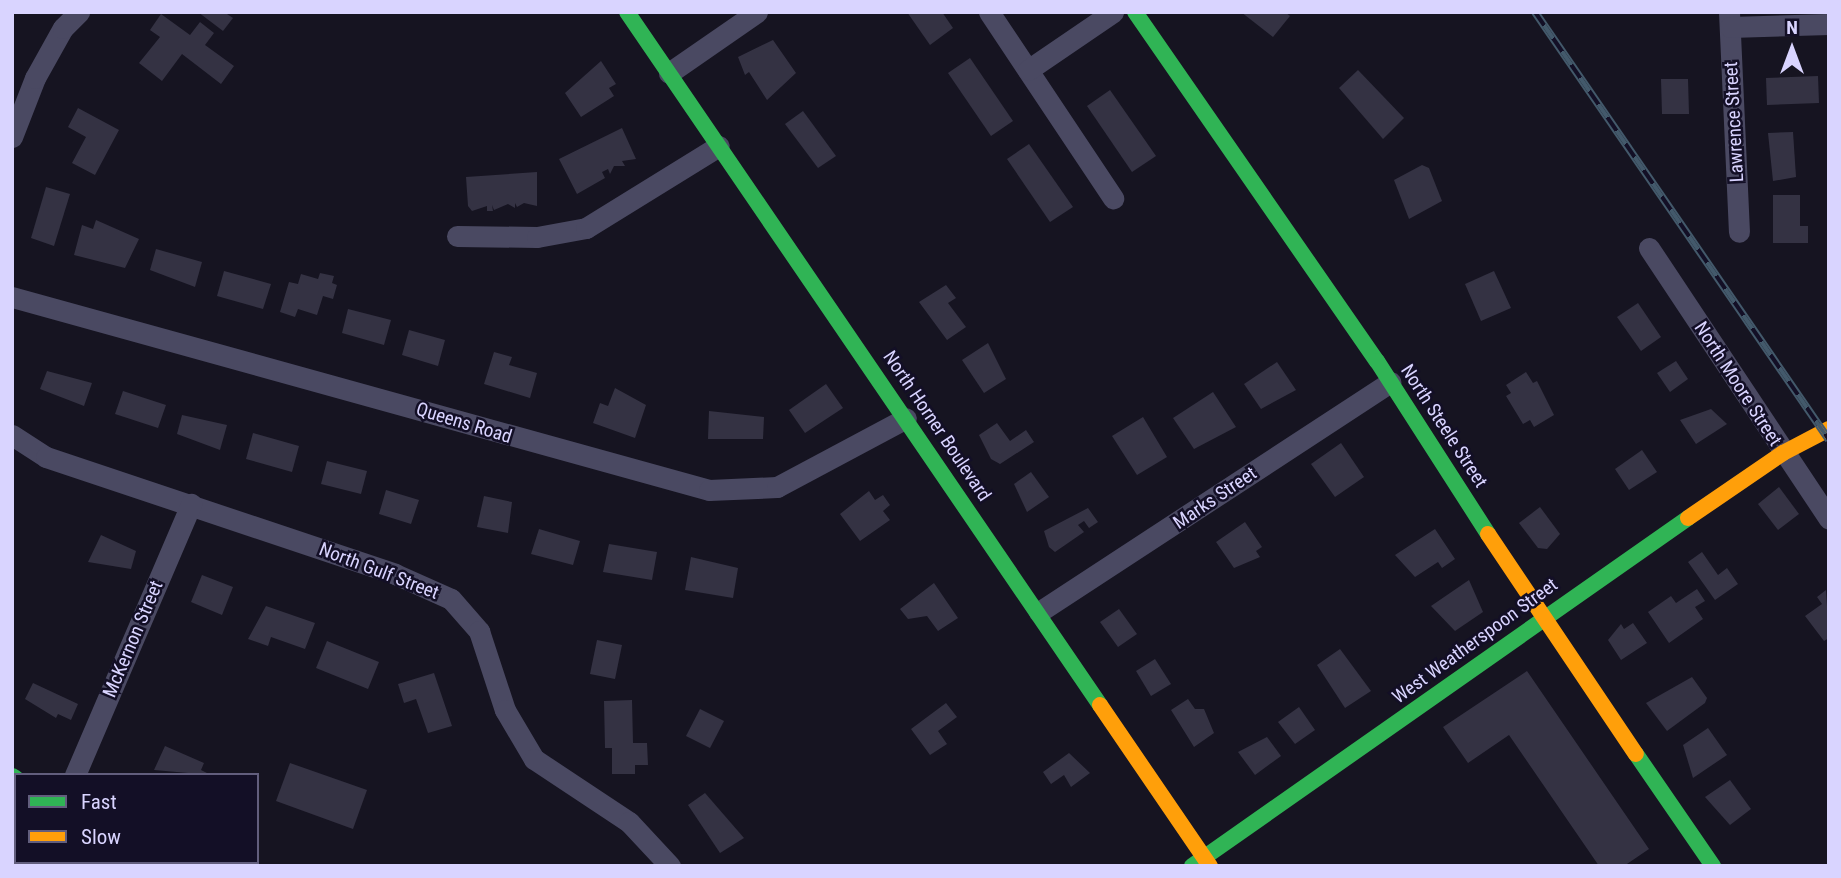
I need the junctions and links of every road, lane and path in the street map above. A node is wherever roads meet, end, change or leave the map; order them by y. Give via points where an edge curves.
1 (79, 12) edge
2 (627, 12) edge
3 (757, 12) edge
4 (989, 12) edge
5 (1113, 12) edge
6 (1135, 12) edge
7 (1729, 20) edge
8 (1829, 24) edge
9 (1028, 70) junction
10 (669, 73) junction
11 (12, 137) edge
12 (719, 146) junction
13 (1113, 198) dead end
14 (1739, 232) dead end
15 (457, 236) dead end
16 (1649, 248) dead end
17 (12, 297) edge
18 (1390, 382) junction
19 (906, 418) junction
20 (1829, 429) edge
21 (12, 435) edge
22 (1783, 453) junction
23 (191, 504) junction
24 (1829, 519) edge
25 (1039, 612) junction
26 (1542, 618) junction
27 (76, 773) edge
28 (1202, 863) edge
29 (1711, 865) edge
30 (670, 866) edge

1 - 11 street via 63,28 35,78
2 - 10 street, North Horner Boulevard
3 - 10 street
4 - 9 street
5 - 9 street
6 - 18 street, North Steele Street
7 - 8 street
7 - 14 street, Lawrence Street
9 - 13 street
10 - 12 street, North Horner Boulevard
12 - 15 street via 586,228 537,237
12 - 19 street, North Horner Boulevard
16 - 22 street, North Moore Street
17 - 19 street, Queens Road via 709,490 777,487
18 - 25 street, Marks Street
18 - 26 street, North Steele Street
19 - 25 street, North Horner Boulevard
20 - 22 street, West Weatherspoon Street
21 - 23 street, North Gulf Street via 46,457
22 - 24 street, North Moore Street
22 - 26 street, West Weatherspoon Street
23 - 27 street, McKernon Street
23 - 30 street, North Gulf Street via 395,574 451,599 479,631 505,710 534,759 629,822
25 - 28 street, North Horner Boulevard
26 - 28 street, West Weatherspoon Street
26 - 29 street, North Steele Street

